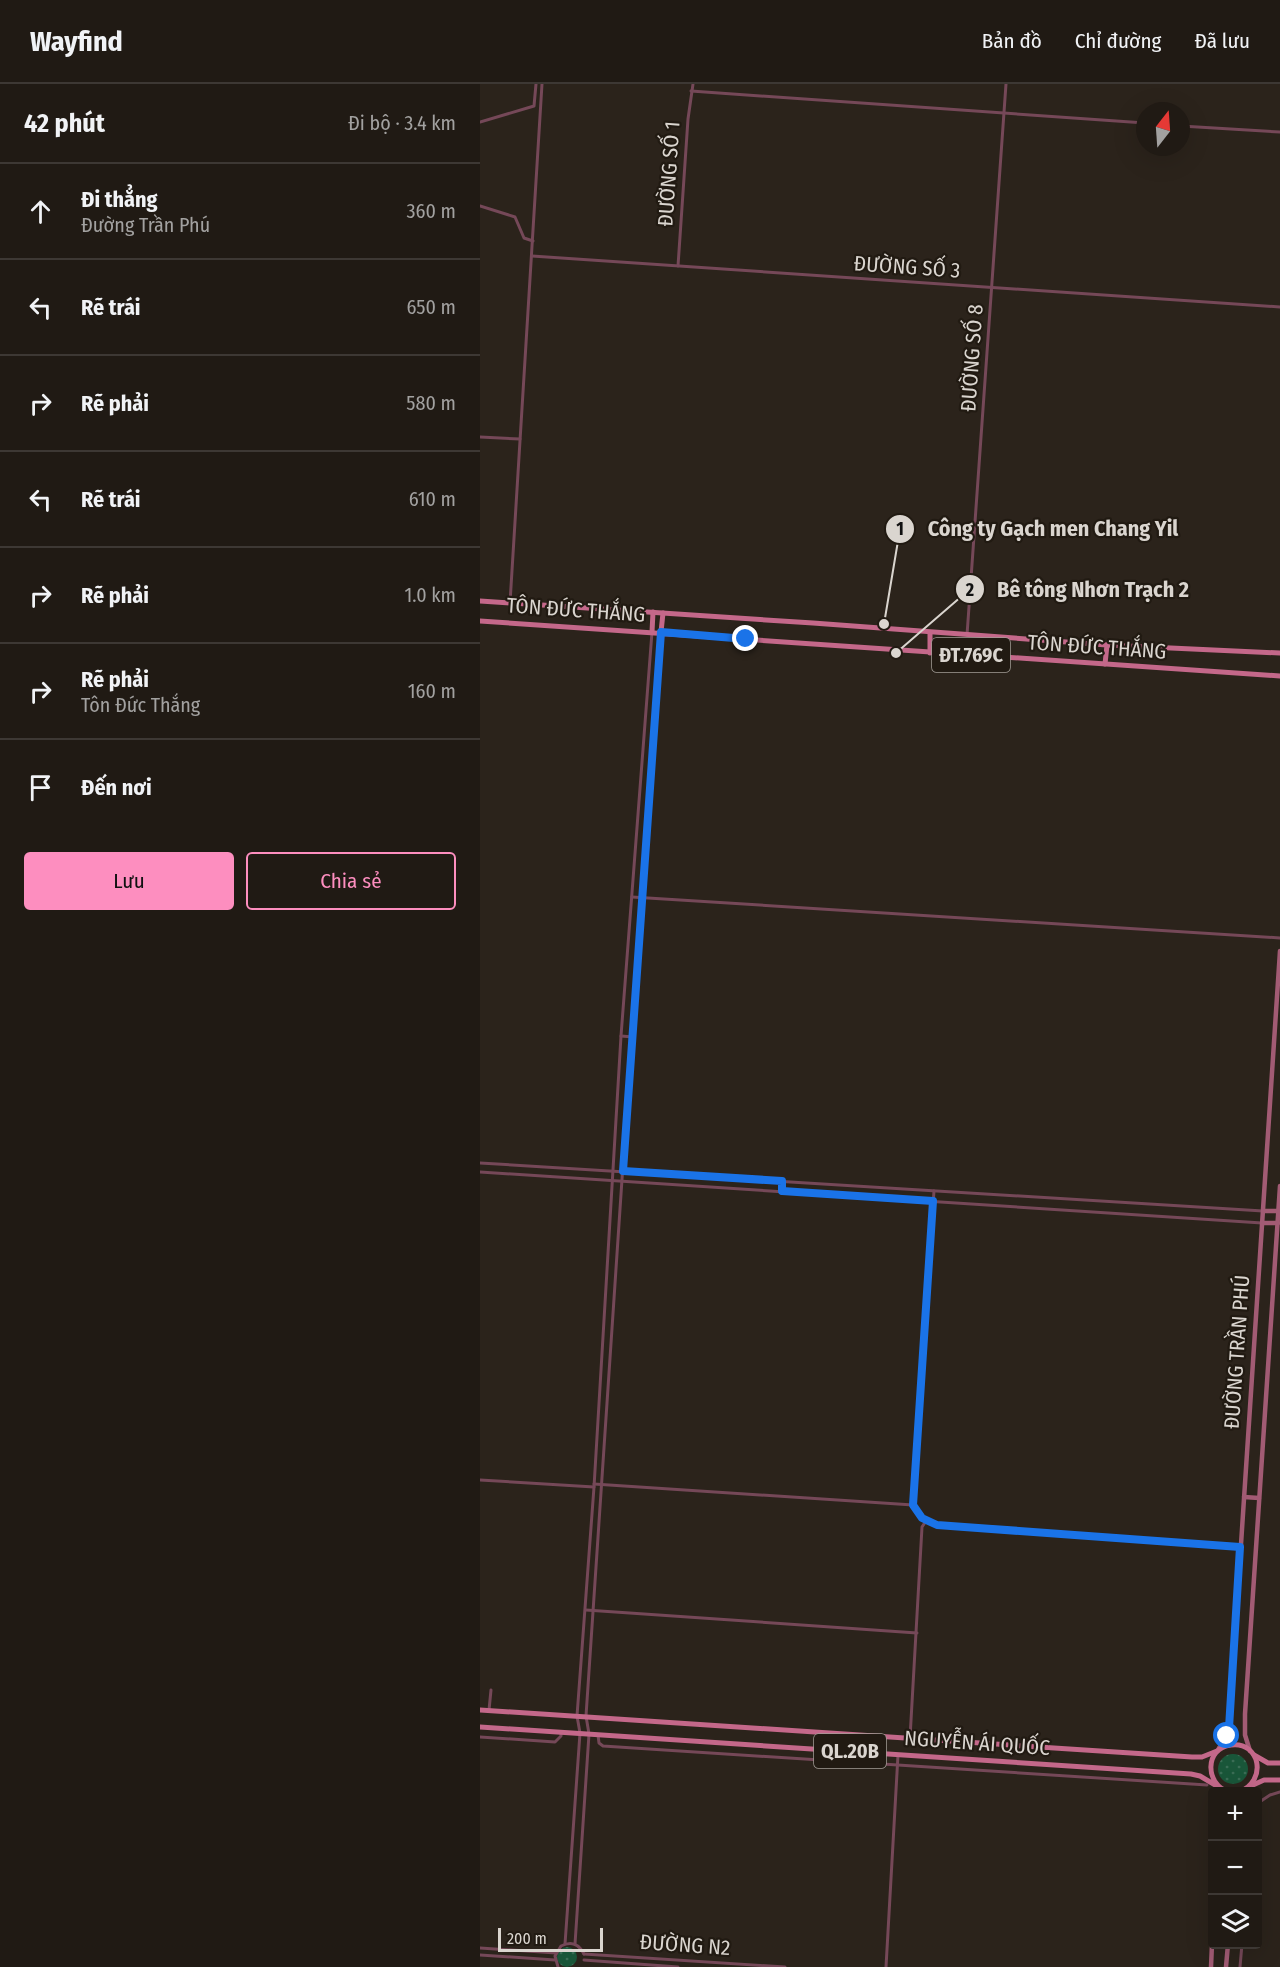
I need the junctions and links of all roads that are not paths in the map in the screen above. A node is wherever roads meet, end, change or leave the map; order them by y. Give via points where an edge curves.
1 (536, 84) edge
2 (542, 84) edge
3 (693, 84) edge
4 (1006, 84) edge
5 (691, 91) junction
6 (1005, 113) junction
7 (480, 122) edge
8 (1136, 122) edge
9 (1190, 127) edge
10 (1280, 132) edge
11 (480, 206) edge
12 (533, 241) junction
13 (532, 256) junction
14 (678, 266) junction
15 (993, 287) junction
16 (1280, 307) edge
17 (480, 437) edge
18 (520, 439) junction
19 (480, 601) edge
20 (510, 603) junction
21 (653, 612) junction
22 (663, 613) junction
23 (480, 621) edge
24 (651, 632) junction
25 (661, 632) junction
26 (930, 633) junction
27 (968, 635) junction
28 (1107, 645) junction
29 (930, 653) junction
30 (1280, 653) edge
31 (1105, 664) junction
32 (1280, 676) edge
33 (641, 777) junction
34 (650, 778) junction
35 (632, 897) junction
36 (642, 898) junction
37 (1280, 938) edge
38 (1280, 951) edge
39 (621, 1036) junction
40 (633, 1037) junction
41 (480, 1163) edge
42 (612, 1170) junction
43 (623, 1171) junction
44 (480, 1172) edge
45 (612, 1180) junction
46 (622, 1181) junction
47 (782, 1181) junction
48 (1280, 1186) edge
49 (782, 1191) junction
50 (934, 1191) junction
51 (933, 1201) junction
52 (1263, 1211) junction
53 (1278, 1211) junction
54 (1262, 1223) junction
55 (1278, 1223) junction
56 (480, 1479) edge
57 (602, 1485) junction
58 (594, 1486) junction
59 (1244, 1497) junction
60 (1259, 1498) junction
61 (913, 1505) junction
62 (926, 1521) junction
63 (1240, 1547) junction
64 (586, 1610) junction
65 (593, 1611) junction
66 (917, 1633) junction
67 (491, 1690) dead end
68 (480, 1710) edge
69 (489, 1710) junction
70 (577, 1716) junction
71 (586, 1716) junction
72 (480, 1727) edge
73 (561, 1732) junction
74 (580, 1733) junction
75 (589, 1734) junction
76 (598, 1735) junction
77 (480, 1737) edge
78 (910, 1738) junction
79 (1217, 1751) junction
80 (1251, 1751) junction
81 (898, 1755) junction
82 (1280, 1763) edge
83 (898, 1765) junction
84 (1280, 1780) edge
85 (1207, 1785) dead end
86 (1216, 1787) edge
87 (1218, 1787) edge
88 (1248, 1787) edge
89 (1251, 1787) edge
90 (1280, 1792) edge
91 (1262, 1800) edge
92 (565, 1944) junction
93 (575, 1944) junction
94 (480, 1948) edge
95 (1212, 1949) edge
96 (1228, 1949) edge
97 (1242, 1949) edge
98 (556, 1953) junction
99 (584, 1954) junction
100 (480, 1955) edge
101 (555, 1960) junction
102 (585, 1960) junction
103 (583, 1966) edge
104 (558, 1967) edge
105 (678, 1967) edge
106 (785, 1967) edge
107 (886, 1967) edge
108 (1211, 1967) edge
109 (1226, 1967) edge
110 (1240, 1967) edge

1 - 7 street via 534,105
2 - 12 street
3 - 5 street, ĐƯỜNG SỐ 1
4 - 6 street, ĐƯỜNG SỐ 8
5 - 6 street
5 - 14 street, ĐƯỜNG SỐ 1
6 - 8 street
6 - 15 street, ĐƯỜNG SỐ 8
9 - 10 street
11 - 12 street via 515,218 524,238
12 - 13 street
13 - 14 street, ĐƯỜNG SỐ 3
13 - 18 street
14 - 15 street, ĐƯỜNG SỐ 3
15 - 16 street, ĐƯỜNG SỐ 3
15 - 27 street, ĐƯỜNG SỐ 8
17 - 18 street
18 - 20 street
19 - 20 main road, TÔN ĐỨC THẮNG / ĐT.769C
20 - 21 main road, TÔN ĐỨC THẮNG / ĐT.769C
21 - 22 main road, TÔN ĐỨC THẮNG / ĐT.769C
21 - 24 main road
22 - 25 main road
22 - 26 main road, TÔN ĐỨC THẮNG / ĐT.769C
23 - 24 main road, TÔN ĐỨC THẮNG / ĐT.769C
24 - 25 main road, TÔN ĐỨC THẮNG / ĐT.769C
24 - 33 street
25 - 29 main road, TÔN ĐỨC THẮNG / ĐT.769C
25 - 34 street
26 - 27 main road, TÔN ĐỨC THẮNG / ĐT.769C
26 - 29 main road
27 - 28 main road, TÔN ĐỨC THẮNG / ĐT.769C
28 - 30 main road, TÔN ĐỨC THẮNG / ĐT.769C
28 - 31 main road
29 - 31 main road, TÔN ĐỨC THẮNG / ĐT.769C
31 - 32 main road, TÔN ĐỨC THẮNG / ĐT.769C
33 - 34 street
33 - 35 street
34 - 36 street
35 - 36 street
35 - 39 street
36 - 37 street
36 - 40 street
38 - 52 main road, ĐƯỜNG TRẦN PHÚ
39 - 40 street
39 - 42 street
40 - 43 street
41 - 42 street
42 - 43 street
42 - 45 street
43 - 46 street
43 - 47 street
44 - 45 street
45 - 46 street
45 - 58 street
46 - 49 street
46 - 57 street
47 - 49 street
47 - 50 street
48 - 53 main road, ĐƯỜNG TRẦN PHÚ
49 - 51 street
50 - 51 street
50 - 52 street
51 - 54 street
51 - 61 street
52 - 53 main road
52 - 54 main road, ĐƯỜNG TRẦN PHÚ
53 - 55 main road, ĐƯỜNG TRẦN PHÚ
54 - 55 main road
54 - 59 main road, ĐƯỜNG TRẦN PHÚ
55 - 60 main road, ĐƯỜNG TRẦN PHÚ
56 - 58 street
57 - 58 street
57 - 61 street
57 - 65 street
58 - 64 street
59 - 60 main road
59 - 63 main road, ĐƯỜNG TRẦN PHÚ
60 - 80 main road, ĐƯỜNG TRẦN PHÚ via 1245,1730
61 - 62 street
62 - 63 street via 937,1525
62 - 66 street via 922,1527
63 - 79 main road, ĐƯỜNG TRẦN PHÚ via 1229,1728
64 - 65 street
64 - 70 street
65 - 66 street
65 - 71 street
66 - 78 street
67 - 69 street
68 - 69 main road, NGUYỄN ÁI QUỐC / QL.20B
69 - 70 main road, NGUYỄN ÁI QUỐC / QL.20B
70 - 71 main road, NGUYỄN ÁI QUỐC / QL.20B
70 - 74 street
71 - 75 street
71 - 78 main road, NGUYỄN ÁI QUỐC / QL.20B
72 - 73 main road, NGUYỄN ÁI QUỐC / QL.20B
73 - 74 main road, NGUYỄN ÁI QUỐC / QL.20B
73 - 77 street via 555,1742
74 - 75 main road, NGUYỄN ÁI QUỐC / QL.20B
74 - 92 street
75 - 76 main road, NGUYỄN ÁI QUỐC / QL.20B
75 - 93 street
76 - 81 main road, NGUYỄN ÁI QUỐC / QL.20B
76 - 83 street via 603,1746
78 - 79 main road, NGUYỄN ÁI QUỐC / QL.20B via 1192,1757
79 - 80 main road, NGUYỄN ÁI QUỐC via 1238,1745
79 - 87 main road via 1210,1772
80 - 82 main road via 1260,1760
80 - 88 main road via 1258,1771
81 - 83 street
81 - 86 main road, NGUYỄN ÁI QUỐC / QL.20B via 1191,1774
83 - 85 street
83 - 107 street
84 - 89 main road via 1264,1780
90 - 91 street
92 - 93 street
92 - 98 street
93 - 99 street
94 - 98 street
95 - 108 main road
96 - 109 main road
97 - 110 street
98 - 101 street
99 - 102 street
99 - 106 street, ĐƯỜNG N2
100 - 101 street
101 - 104 street
102 - 103 street
102 - 105 street, ĐƯỜNG N2

